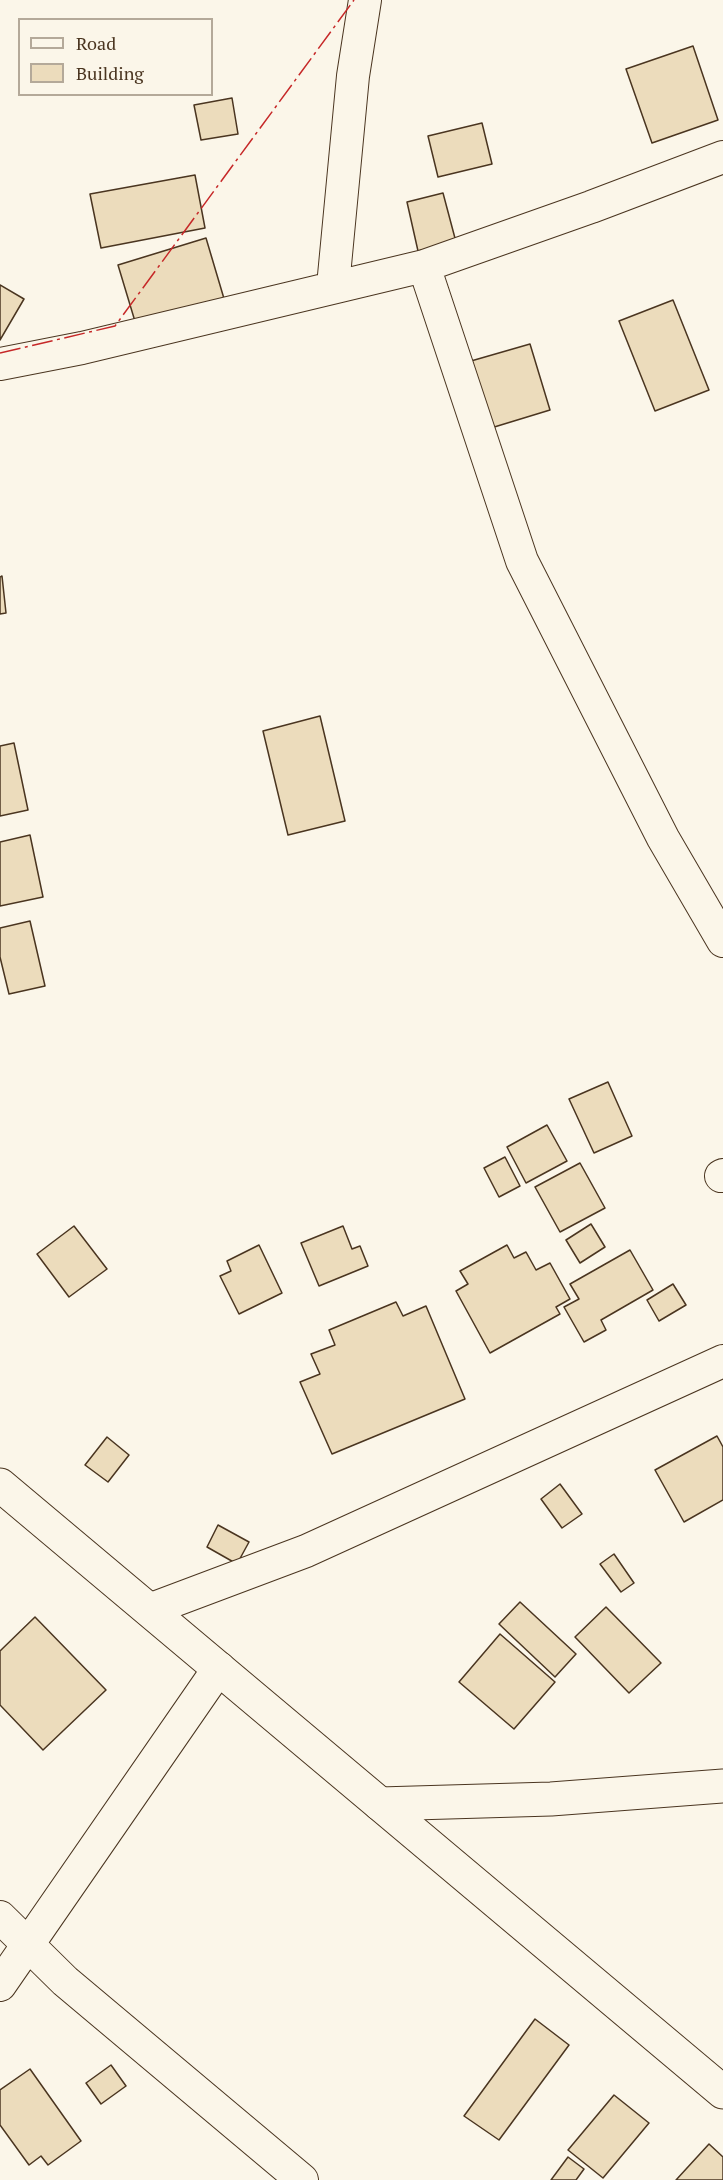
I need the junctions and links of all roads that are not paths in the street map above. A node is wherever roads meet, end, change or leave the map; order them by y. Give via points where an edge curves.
1 (364, 0) edge
2 (723, 157) edge
3 (423, 266) junction
4 (333, 286) junction
5 (0, 364) edge
6 (723, 941) edge
7 (723, 1361) edge
8 (0, 1485) edge
9 (149, 1610) junction
10 (219, 1668) junction
11 (723, 1786) edge
12 (380, 1804) junction
13 (0, 1917) edge
14 (28, 1945) junction
15 (0, 1985) edge
16 (723, 2092) edge
17 (302, 2180) edge

1 - 4 street
2 - 3 street
3 - 4 street
3 - 6 street via 522,561 663,838
4 - 5 street via 82,348
7 - 9 street via 306,1551
8 - 9 main road
9 - 10 main road
10 - 12 main road
10 - 14 street
11 - 12 main road via 551,1800
12 - 16 main road
13 - 14 street
14 - 15 street
14 - 17 street via 65,1981

